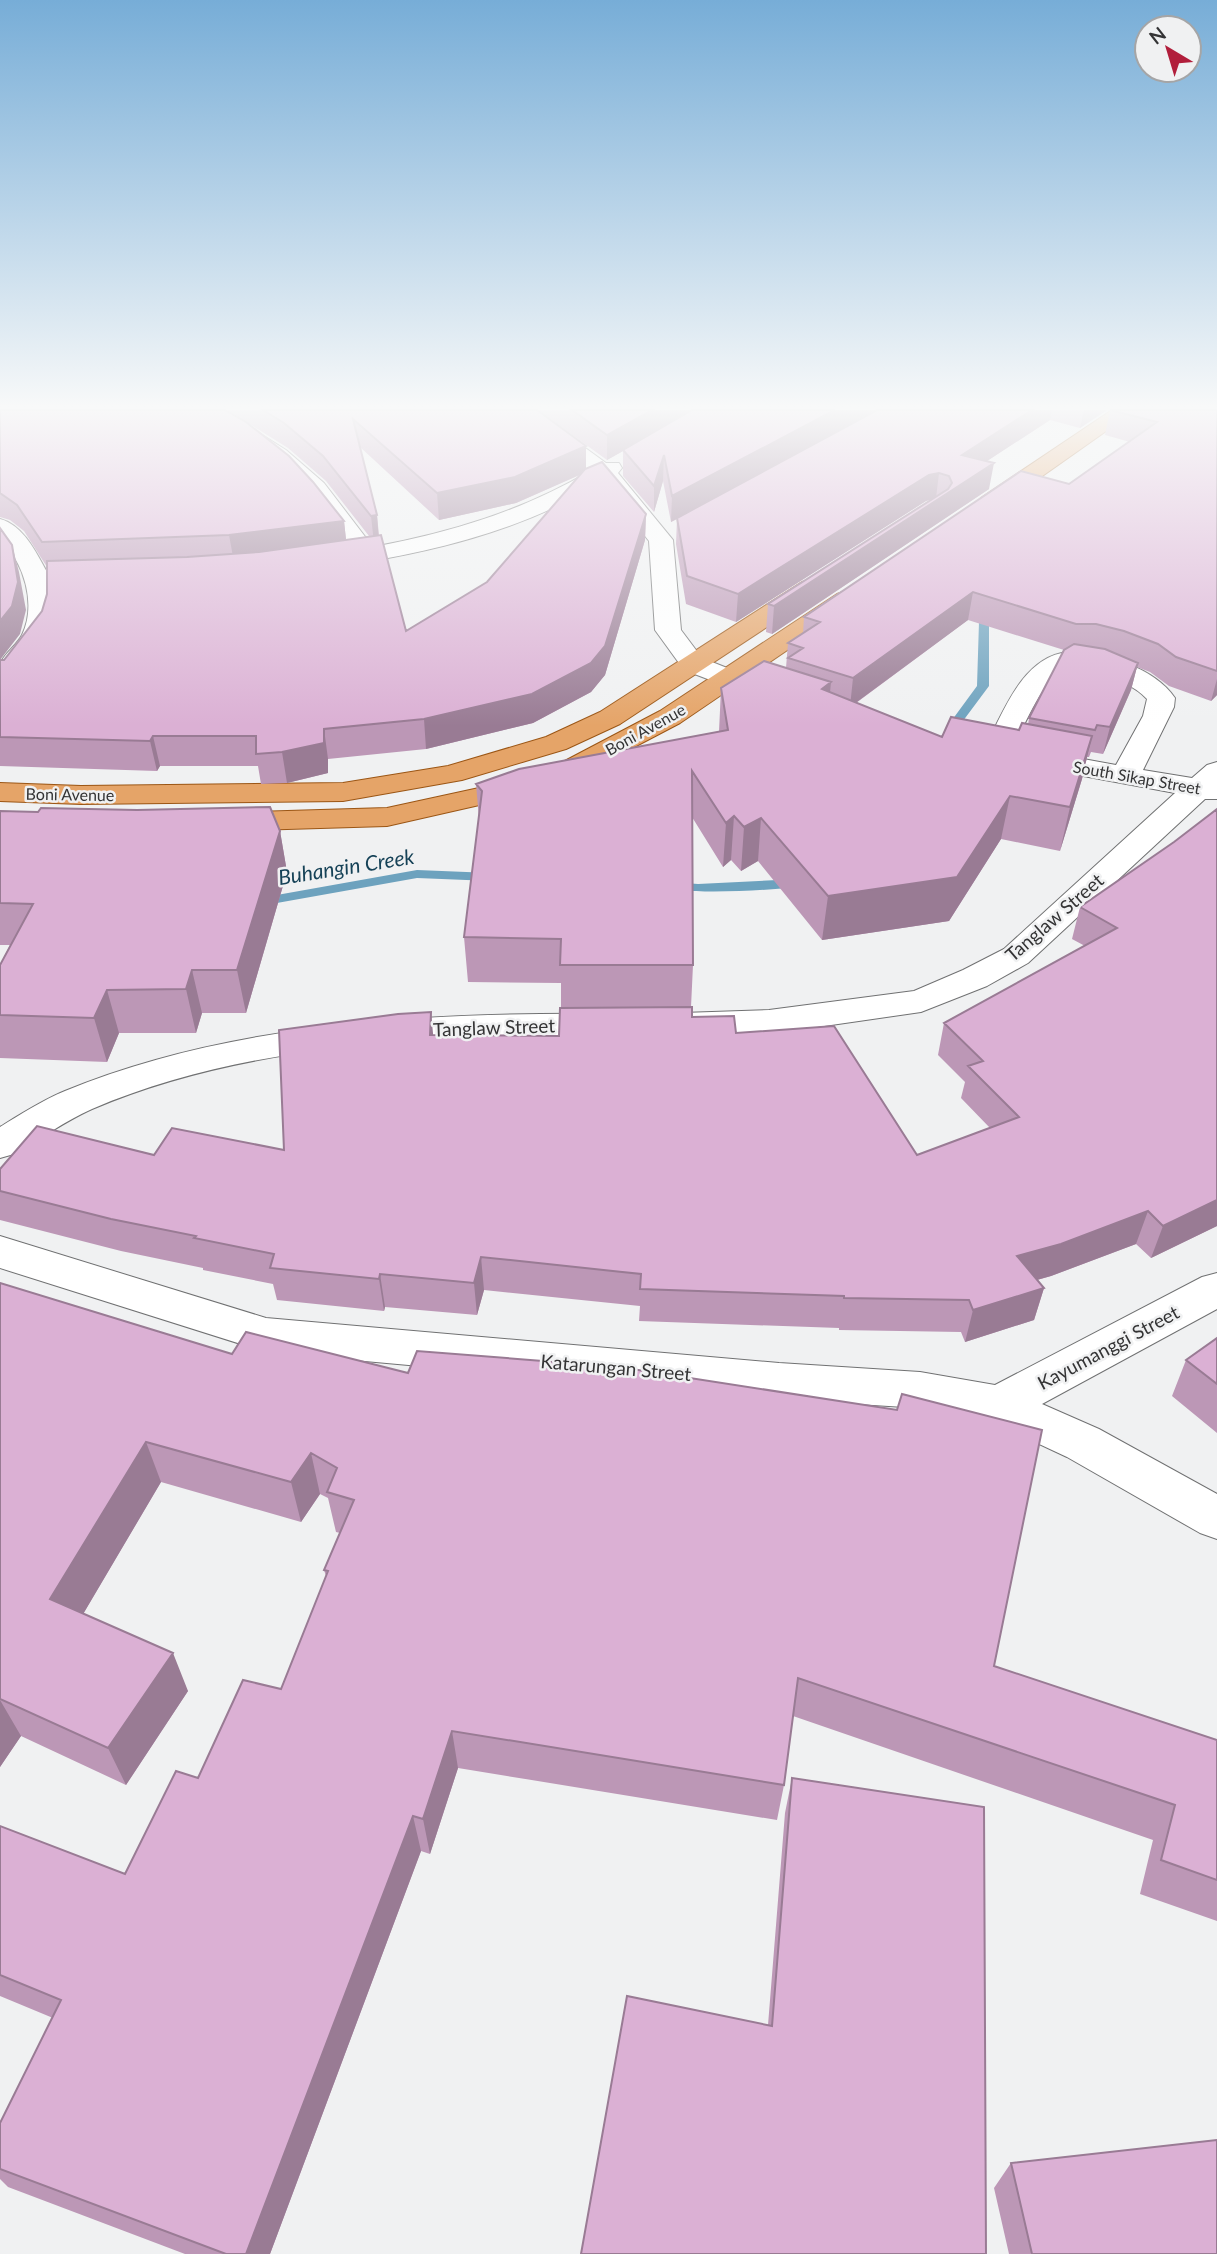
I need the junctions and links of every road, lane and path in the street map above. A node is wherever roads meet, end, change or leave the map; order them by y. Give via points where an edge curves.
1 (340, 515) edge
2 (516, 515) edge
3 (641, 515) edge
4 (0, 526) edge
5 (685, 527) edge
6 (662, 540) junction
7 (368, 555) junction
8 (313, 563) edge
9 (834, 573) edge
10 (127, 578) edge
11 (39, 579) junction
12 (868, 584) edge
13 (693, 664) junction
14 (728, 680) junction
15 (0, 681) edge
16 (795, 703) edge
17 (1126, 775) junction
18 (1210, 783) edge
19 (0, 792) edge
20 (199, 822) edge
21 (0, 1144) edge
22 (0, 1252) edge
23 (1217, 1289) edge
24 (999, 1405) junction
25 (1217, 1518) edge

1 - 7 street
2 - 7 street via 458,535
3 - 6 street
4 - 11 street via 20,545
5 - 6 street
6 - 13 street via 668,630
7 - 8 street
9 - 13 main road, Boni Avenue
10 - 11 street
11 - 15 street via 39,622 34,638
12 - 14 main road, Boni Avenue
13 - 14 street
13 - 19 main road, Boni Avenue via 610,718 567,738 452,774 343,792 81,796
14 - 16 street
14 - 20 main road, Boni Avenue via 670,717 571,768 486,795 387,817
17 - 17 street, South Sikap Street via 983,750 1050,665 1075,661 1133,676 1161,698 1161,710
17 - 18 street, South Sikap Street
18 - 21 street, Tanglaw Street via 1016,956 920,1001 769,1022 620,1027 525,1024 387,1032 213,1057 86,1097
22 - 24 street, Katarungan Street via 266,1335 920,1390
23 - 24 street, Kayumanggi Street
24 - 25 street, Katarungan Street via 1083,1443

